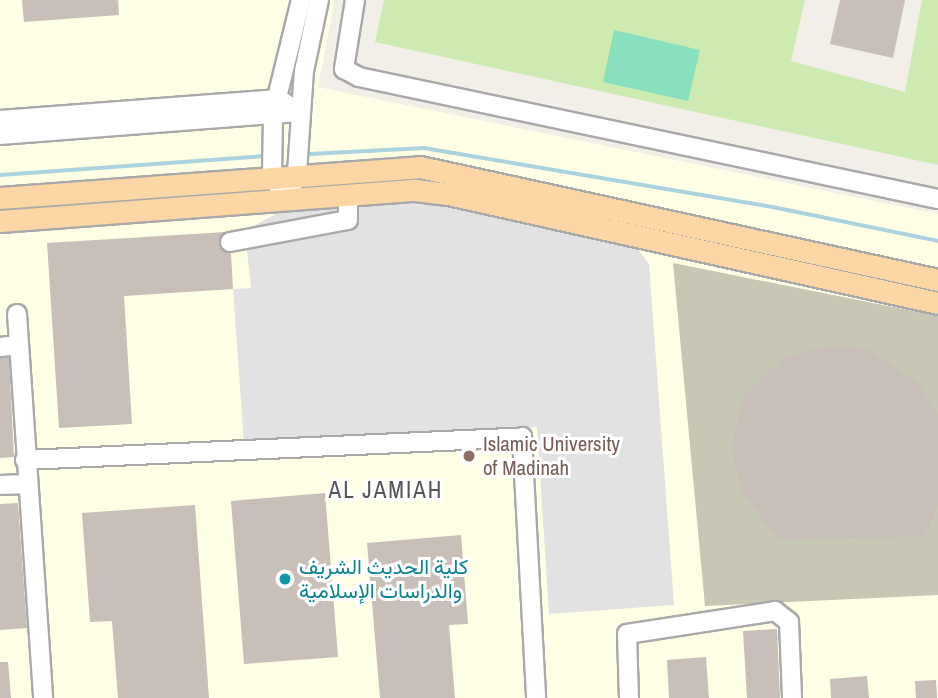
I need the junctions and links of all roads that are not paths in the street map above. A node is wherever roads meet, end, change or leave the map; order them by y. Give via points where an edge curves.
1 (301, 0) edge
2 (319, 0) edge
3 (355, 0) edge
4 (276, 106) junction
5 (298, 112) junction
6 (0, 120) edge
7 (0, 135) edge
8 (297, 173) junction
9 (272, 174) junction
10 (348, 195) junction
11 (0, 198) edge
12 (287, 199) junction
13 (938, 199) edge
14 (0, 220) edge
15 (230, 242) dead end
16 (938, 280) edge
17 (938, 303) edge
18 (17, 314) dead end
19 (19, 345) junction
20 (0, 347) edge
21 (25, 460) junction
22 (28, 484) junction
23 (0, 485) edge
24 (43, 698) edge
25 (536, 698) edge
26 (629, 698) edge
27 (792, 698) edge

1 - 4 street
2 - 5 street
3 - 13 street via 344,69 359,77
4 - 5 street
4 - 6 street
4 - 7 street
4 - 9 street
5 - 8 street
8 - 9 main road
8 - 12 street
8 - 16 main road via 420,167 449,170
9 - 11 main road
9 - 12 street
10 - 12 main road
10 - 15 street via 348,220
10 - 17 main road via 415,190 448,194
12 - 14 main road
18 - 19 street
19 - 20 street
19 - 21 street
21 - 22 street
21 - 25 street via 522,437
22 - 23 street
22 - 24 street
26 - 27 street via 627,634 775,611 789,622

